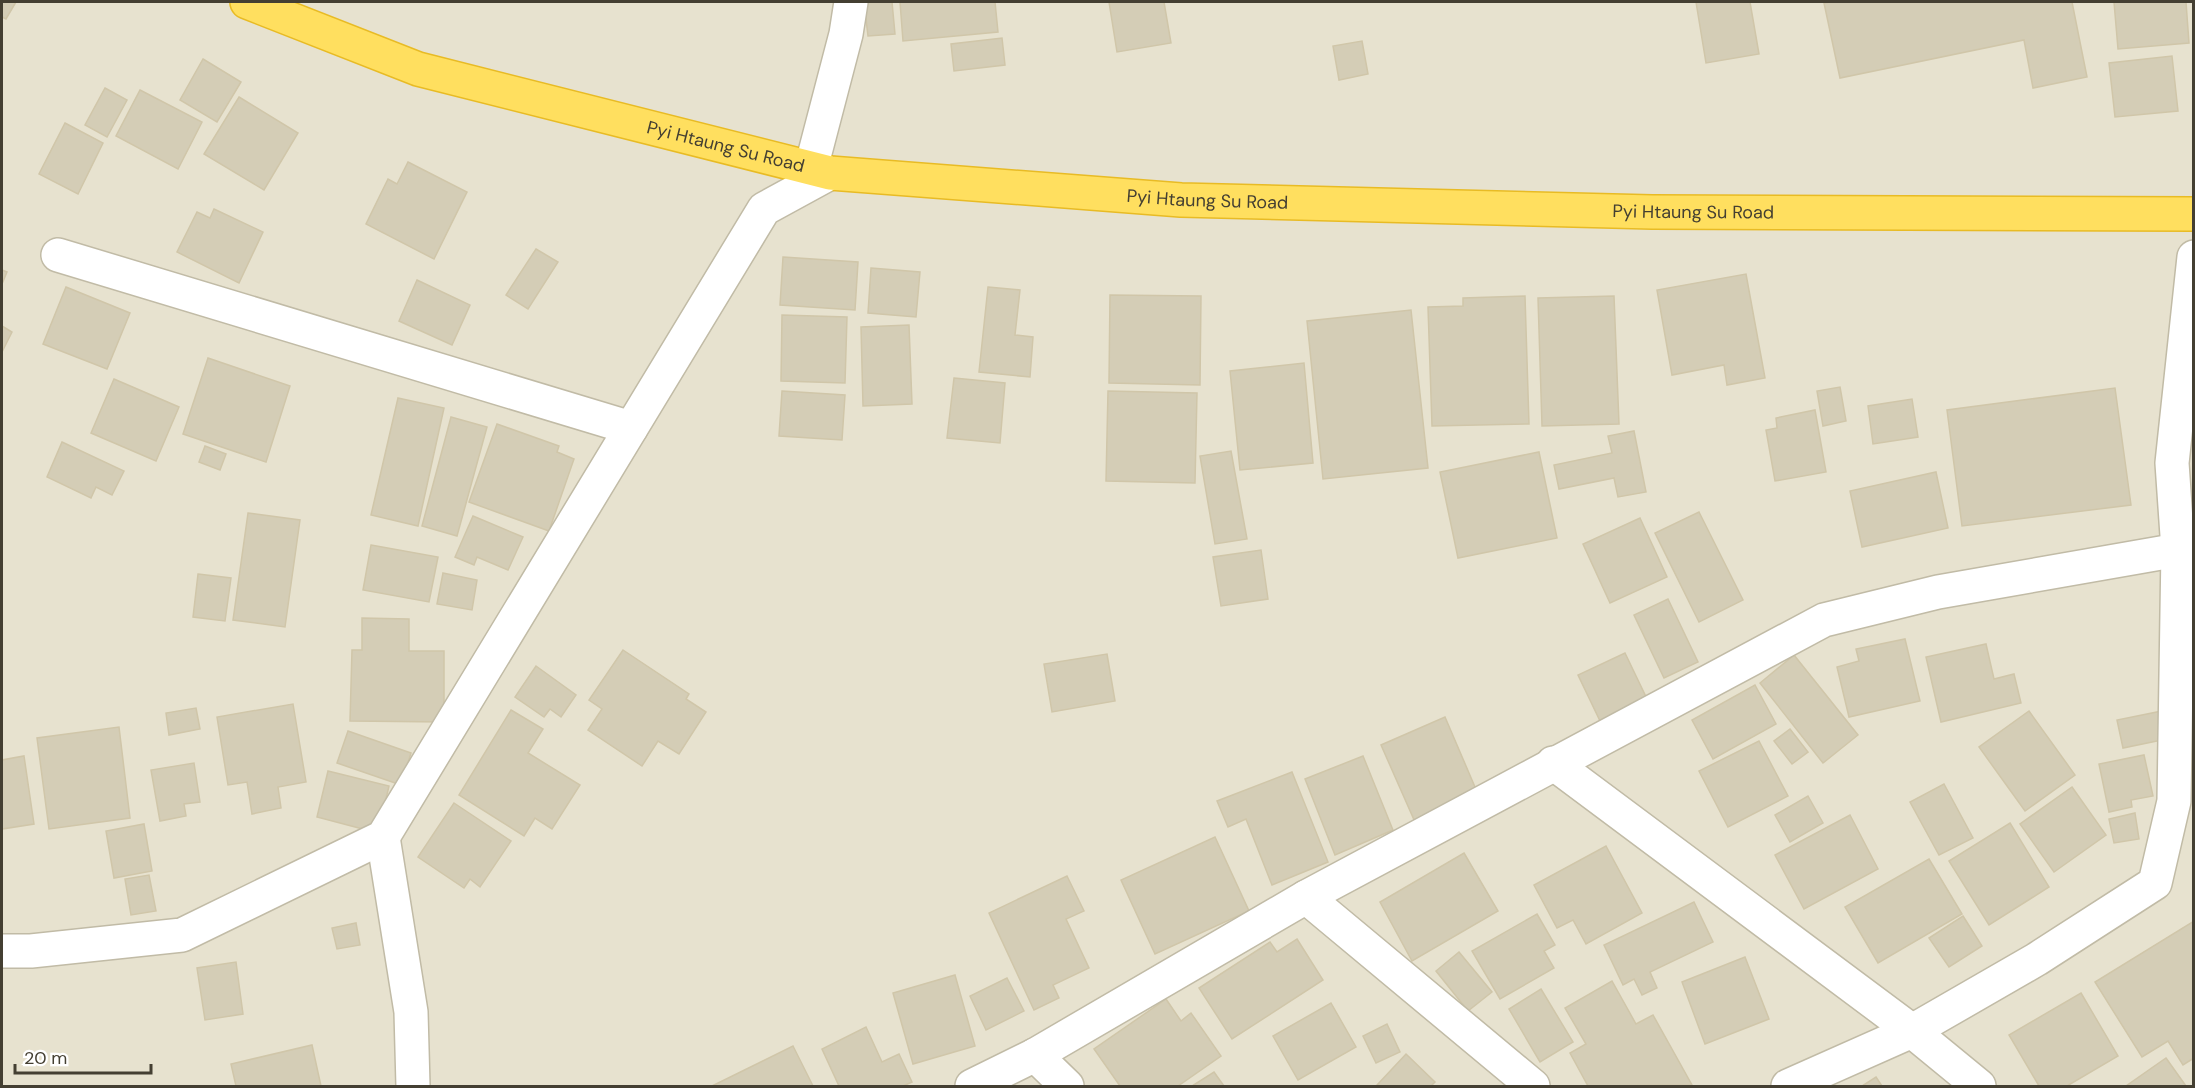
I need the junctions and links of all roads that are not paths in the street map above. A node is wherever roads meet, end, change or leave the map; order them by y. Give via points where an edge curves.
1 (248, 2) edge
2 (851, 2) edge
3 (820, 171) junction
4 (2193, 214) edge
5 (58, 255) dead end
6 (2193, 257) edge
7 (631, 428) junction
8 (2178, 550) junction
9 (1553, 763) junction
10 (383, 837) junction
11 (1306, 897) junction
12 (2, 951) edge
13 (1912, 1031) junction
14 (1035, 1054) junction
15 (413, 1086) edge
16 (972, 1086) edge
17 (1067, 1086) edge
18 (1533, 1086) edge
19 (1788, 1086) edge
20 (1979, 1086) edge

1 - 3 highway, Pyi Htaung Su Road via 418,69
2 - 3 street
3 - 4 highway, Pyi Htaung Su Road via 1181,200 1652,212
3 - 7 street via 764,208
5 - 7 street
6 - 8 street via 2172,463
7 - 10 street
8 - 9 street via 1938,592 1824,620
8 - 13 street via 2174,801 2155,883 2037,959
9 - 11 street
9 - 13 street
10 - 12 street via 182,935
10 - 15 street via 411,1012
11 - 14 street
11 - 18 street
13 - 19 street
13 - 20 street
14 - 16 street
14 - 17 street

